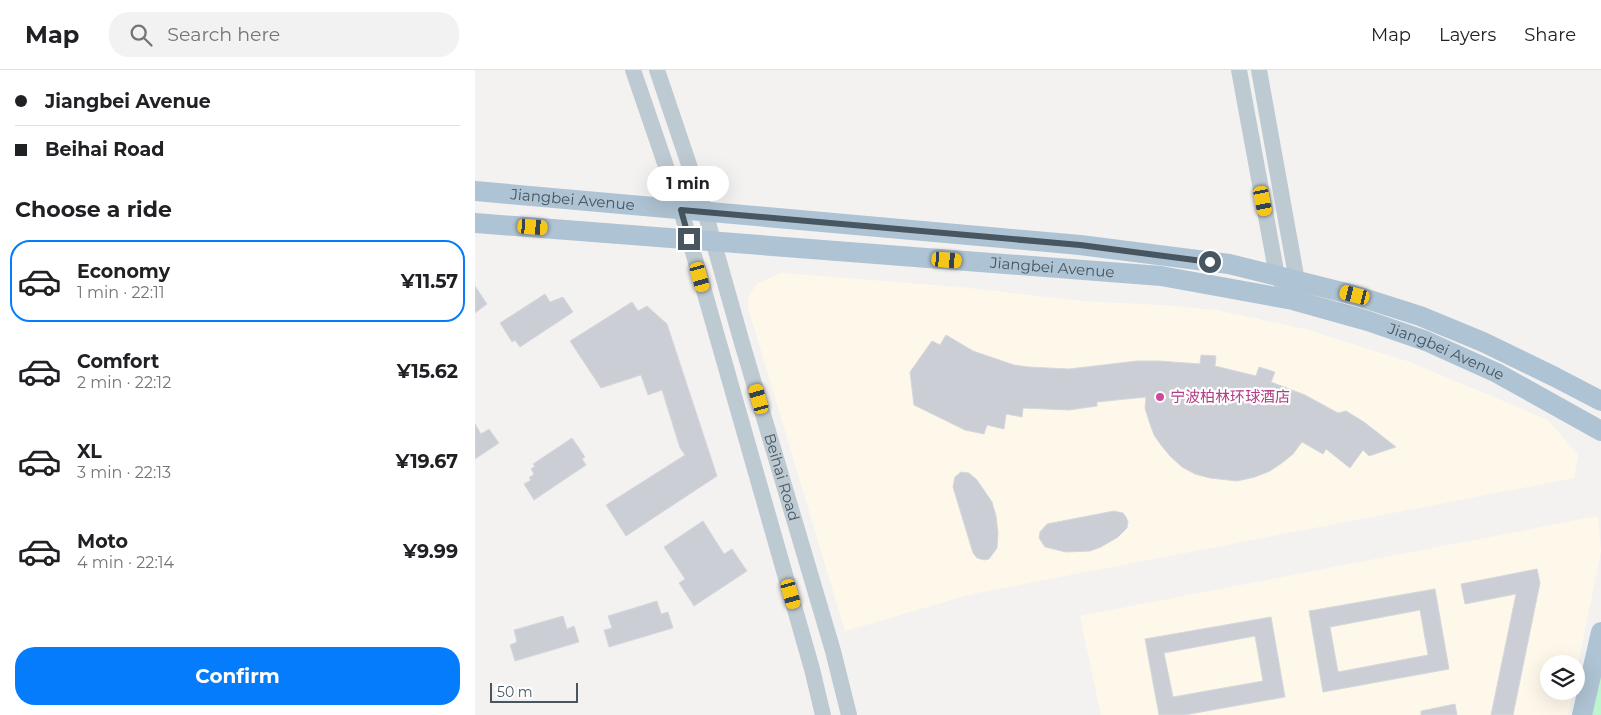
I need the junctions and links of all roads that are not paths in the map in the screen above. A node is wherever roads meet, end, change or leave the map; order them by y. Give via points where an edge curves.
1 (633, 70) edge
2 (657, 70) edge
3 (1239, 70) edge
4 (1259, 70) edge
5 (475, 191) edge
6 (681, 210) junction
7 (705, 212) junction
8 (475, 222) edge
9 (689, 239) junction
10 (714, 241) junction
11 (1277, 276) junction
12 (1295, 291) junction
13 (1601, 401) edge
14 (1601, 431) edge
15 (1601, 632) edge
16 (823, 715) edge
17 (849, 715) edge
18 (1582, 715) edge

1 - 6 street, Beihai Road
2 - 7 street, Beihai Road
3 - 11 street
4 - 12 street
5 - 6 main road, Jiangbei Avenue
6 - 7 main road, Jiangbei Avenue
6 - 9 street, Beihai Road
7 - 10 street, Beihai Road
7 - 11 main road, Jiangbei Avenue via 1080,245 1229,264
8 - 9 main road, Jiangbei Avenue
9 - 10 main road, Jiangbei Avenue
9 - 16 street, Beihai Road
10 - 12 main road, Jiangbei Avenue via 1161,276
10 - 17 street, Beihai Road
11 - 12 main road, Jiangbei Avenue
12 - 13 main road, Jiangbei Avenue via 1355,295 1420,316 1483,342
12 - 14 main road, Jiangbei Avenue via 1426,341 1497,373
15 - 18 main road

